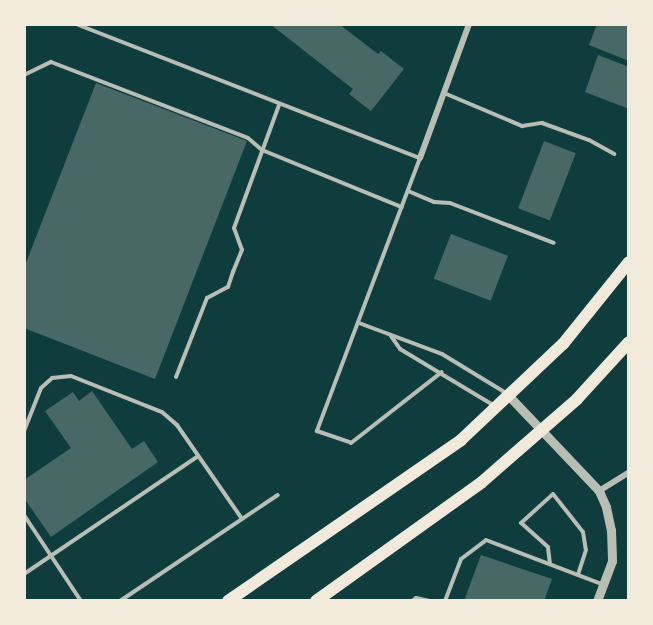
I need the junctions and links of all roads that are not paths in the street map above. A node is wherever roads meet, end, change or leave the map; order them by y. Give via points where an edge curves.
1 (76, 24) edge
2 (469, 24) edge
3 (24, 75) edge
4 (444, 93) junction
5 (279, 105) junction
6 (262, 150) junction
7 (614, 154) dead end
8 (420, 158) junction
9 (408, 191) junction
10 (402, 207) junction
11 (554, 243) dead end
12 (629, 262) edge
13 (359, 322) junction
14 (390, 335) junction
15 (629, 342) edge
16 (442, 372) junction
17 (176, 377) dead end
18 (509, 396) junction
19 (497, 407) junction
20 (24, 431) edge
21 (541, 433) junction
22 (198, 456) junction
23 (629, 472) edge
24 (599, 491) junction
25 (278, 495) dead end
26 (24, 515) edge
27 (242, 519) junction
28 (50, 556) junction
29 (550, 564) junction
30 (24, 574) edge
31 (578, 575) junction
32 (603, 584) junction
33 (81, 601) edge
34 (120, 601) edge
35 (228, 601) edge
36 (316, 601) edge
37 (412, 601) edge
38 (430, 601) edge
39 (445, 601) edge
40 (597, 601) edge

1 - 5 lane
2 - 4 street
3 - 6 lane via 51,62 248,138
4 - 7 lane via 522,126 542,123
4 - 8 street
5 - 6 lane
5 - 8 lane
6 - 10 lane
6 - 17 lane via 234,228 242,249 228,287 207,298
8 - 9 lane
9 - 10 lane
9 - 11 lane
10 - 13 lane
12 - 18 main road via 563,344
13 - 14 lane
13 - 16 lane via 317,431 351,444
14 - 16 lane via 400,349
14 - 18 lane via 442,354
15 - 21 main road
16 - 19 lane
18 - 19 main road
18 - 21 street
19 - 35 main road via 461,440
20 - 22 lane via 41,388 52,378 71,376 162,412 177,424
21 - 24 street
21 - 36 main road via 482,483
22 - 27 lane
22 - 28 lane
23 - 24 street
24 - 32 street via 611,530 612,561
25 - 27 lane
26 - 28 lane
27 - 34 lane
28 - 30 lane
28 - 33 lane
29 - 31 lane
29 - 31 lane via 548,547 521,523 553,494 583,532 586,550
29 - 39 lane via 486,540 461,559
31 - 32 lane
32 - 40 street
37 - 38 lane

